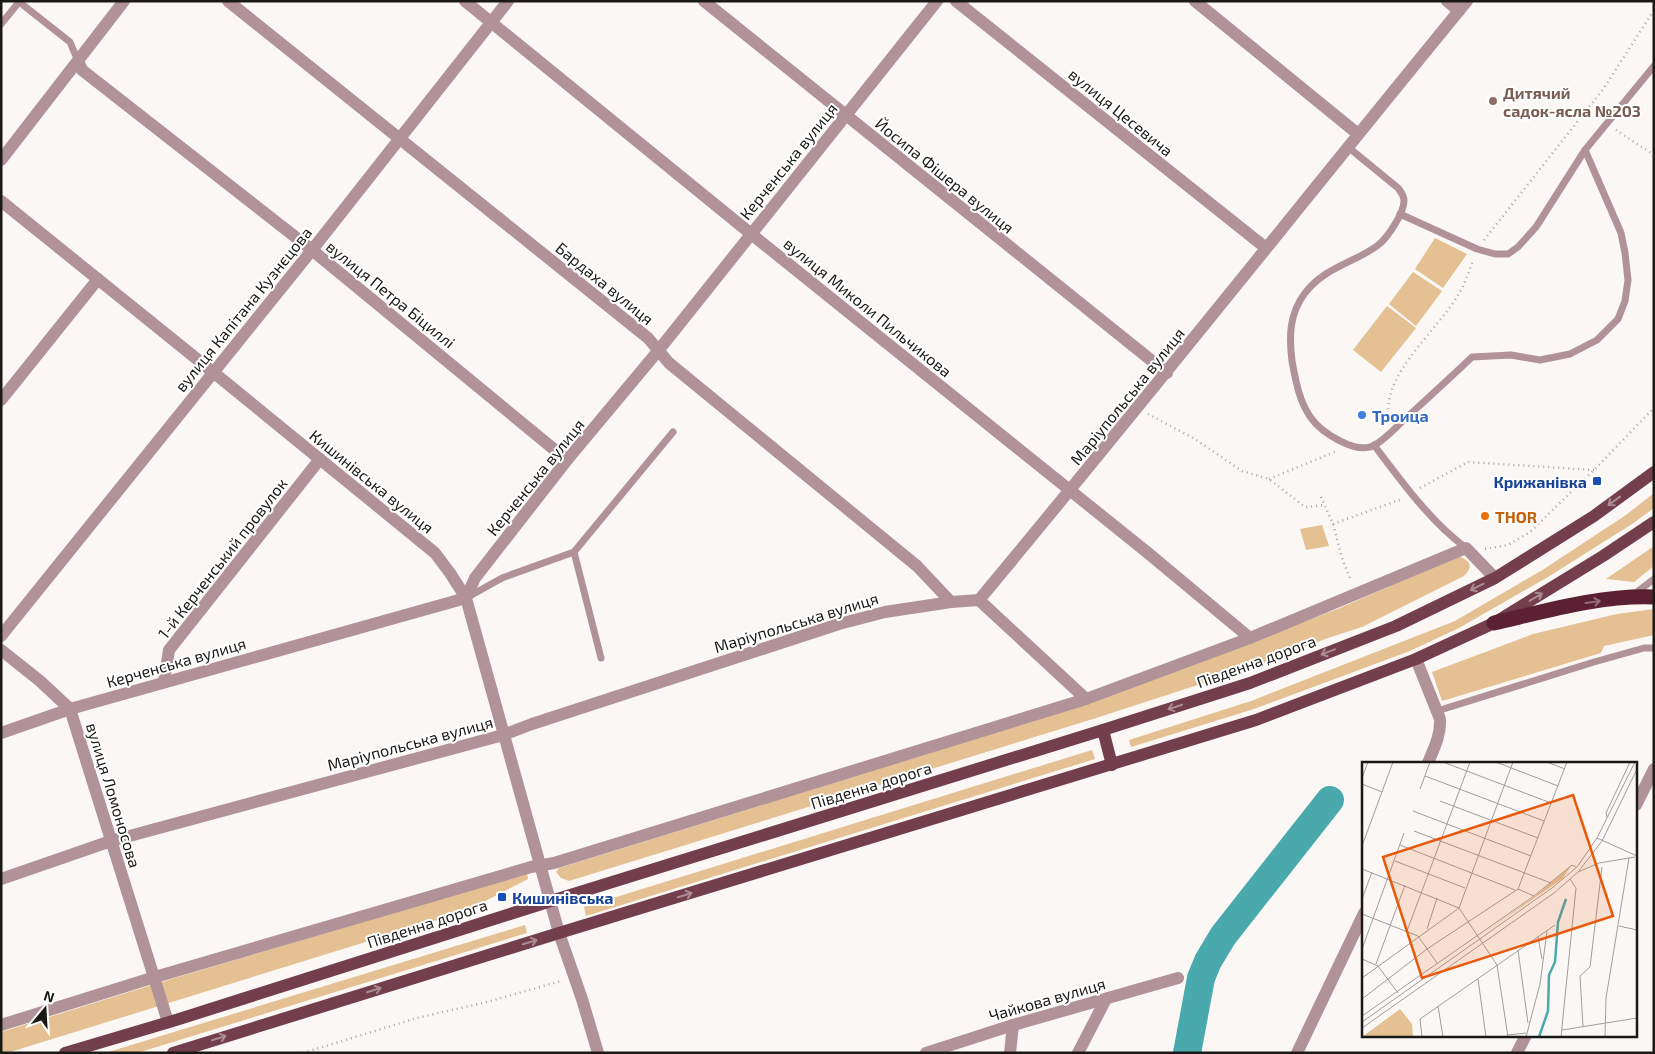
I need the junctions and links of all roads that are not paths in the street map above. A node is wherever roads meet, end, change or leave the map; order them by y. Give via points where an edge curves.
1 (18, 1) edge
2 (124, 1) edge
3 (228, 1) edge
4 (465, 1) edge
5 (508, 1) edge
6 (704, 1) edge
7 (937, 1) edge
8 (956, 1) edge
9 (1195, 1) edge
10 (1447, 1) edge
11 (1463, 6) edge
12 (492, 22) junction
13 (1, 24) edge
14 (78, 61) junction
15 (1654, 66) edge
16 (845, 115) junction
17 (1358, 134) junction
18 (400, 138) junction
19 (1348, 147) junction
20 (1585, 150) junction
21 (1, 160) edge
22 (1, 201) edge
23 (1400, 214) junction
24 (750, 234) junction
25 (1266, 248) junction
26 (312, 250) junction
27 (98, 279) junction
28 (658, 351) junction
29 (213, 372) junction
30 (1167, 373) junction
31 (1, 400) edge
32 (673, 432) dead end
33 (1374, 446) junction
34 (320, 459) junction
35 (568, 460) junction
36 (1654, 472) edge
37 (1070, 491) junction
38 (1654, 522) edge
39 (1466, 548) junction
40 (574, 552) junction
41 (1495, 578) junction
42 (1654, 579) edge
43 (1630, 596) junction
44 (1654, 597) edge
45 (466, 598) junction
46 (980, 600) junction
47 (951, 602) junction
48 (1494, 623) junction
49 (1, 636) edge
50 (1250, 638) junction
51 (1654, 648) edge
52 (1, 650) edge
53 (601, 658) dead end
54 (1416, 659) junction
55 (164, 682) junction
56 (1086, 699) junction
57 (70, 709) junction
58 (1437, 711) junction
59 (1102, 730) junction
60 (1, 733) edge
61 (503, 735) junction
62 (1428, 762) edge
63 (1112, 765) junction
64 (1654, 769) edge
65 (1638, 801) edge
66 (111, 841) junction
67 (542, 865) junction
68 (1, 880) edge
69 (551, 901) junction
70 (1362, 917) edge
71 (559, 933) junction
72 (155, 977) junction
73 (1178, 978) dead end
74 (1106, 998) junction
75 (168, 1022) junction
76 (1, 1025) edge
77 (1013, 1025) junction
78 (1526, 1036) edge
79 (65, 1053) edge
80 (173, 1053) edge
81 (598, 1053) edge
82 (926, 1053) edge
83 (1010, 1053) edge
84 (1078, 1053) edge
85 (1297, 1053) edge
86 (1517, 1053) edge

1 - 13 lane
1 - 14 lane via 70,42
2 - 14 street
3 - 18 street, Бардаха вулиця
4 - 12 street, вулиця Миколи Пильчикова
5 - 12 street, вулиця Капітана Кузнєцова
6 - 16 street, Йосипа Фішера вулиця
7 - 16 street, Керченська вулиця
8 - 25 street, вулиця Цесевича
9 - 17 street
10 - 11 street
11 - 17 street, Маріупольська вулиця
12 - 18 street, вулиця Капітана Кузнєцова
12 - 24 street, вулиця Миколи Пильчикова
14 - 21 street
14 - 26 street, вулиця Петра Біциллі via 82,70
15 - 20 lane
16 - 24 street, Керченська вулиця
16 - 30 street, Йосипа Фішера вулиця
17 - 19 street, Маріупольська вулиця
18 - 26 street, вулиця Капітана Кузнєцова
18 - 28 street, Бардаха вулиця via 648,338
19 - 23 lane via 1403,194 1404,205
19 - 25 street, Маріупольська вулиця
20 - 23 lane via 1536,227 1518,248 1508,254 1477,249
20 - 33 lane via 1621,233 1625,253 1628,280 1618,319 1597,340 1570,354 1540,360 1511,355 1472,357
22 - 27 street, Кишинівська вулиця
23 - 33 lane via 1378,245 1322,276 1304,293 1293,315 1289,340 1299,397 1312,419 1331,436 1363,448
24 - 28 street, Керченська вулиця
24 - 37 street, вулиця Миколи Пильчикова
25 - 30 street, Маріупольська вулиця
26 - 29 street, вулиця Капітана Кузнєцова
26 - 35 street, вулиця Петра Біциллі
27 - 29 street, Кишинівська вулиця
27 - 31 street
28 - 35 street, Керченська вулиця
28 - 47 street, Бардаха вулиця via 917,566
29 - 34 street, Кишинівська вулиця
29 - 49 street, вулиця Капітана Кузнєцова
30 - 37 street, Маріупольська вулиця
32 - 40 lane
33 - 39 lane via 1447,534
34 - 45 street, Кишинівська вулиця via 435,553
34 - 55 street, 1-й Керченський провулок via 169,650
35 - 45 street, Керченська вулиця via 475,578
36 -> 41 main road, Південна дорога via 1594,516
37 - 46 street, Маріупольська вулиця
37 - 50 street, вулиця Миколи Пильчикова
48 -> 38 main road
39 - 41 street
39 - 50 street
40 - 45 lane via 502,578
40 - 53 lane
41 -> 59 main road, Південна дорога via 1396,626 1250,683
42 - 43 lane
43 - 44 highway
48 -> 43 highway
45 - 55 street, Керченська вулиця
45 - 61 street, Кишинівська вулиця
46 - 47 street, Маріупольська вулиця
46 - 56 street
47 - 61 street, Маріупольська вулиця via 885,612 839,624
48 - 54 main road
50 - 56 street
51 - 58 lane via 1594,662
52 - 57 street, вулиця Ломоносова
54 - 58 street
54 - 63 main road via 1256,720
55 - 57 street, Керченська вулиця
56 - 67 street
57 - 60 street, Керченська вулиця
57 - 66 street, вулиця Ломоносова
58 - 62 street via 1441,728
59 - 63 main road
59 - 69 main road, Південна дорога
61 - 66 street, Маріупольська вулиця
61 - 67 street, Кишинівська вулиця
71 -> 63 main road
64 - 65 street
66 - 68 street, Маріупольська вулиця
66 - 72 street, вулиця Ломоносова
67 - 69 street, Кишинівська вулиця
67 - 72 street
69 - 71 street, Кишинівська вулиця
69 - 75 main road, Південна дорога
70 - 85 street
80 -> 71 main road
71 - 81 street, Кишинівська вулиця
72 - 75 street, вулиця Ломоносова
72 - 76 street
73 - 74 street, Чайкова вулиця
74 - 77 street, Чайкова вулиця
74 - 84 street
75 - 79 main road, Південна дорога
77 - 82 street, Чайкова вулиця
77 - 83 street
78 - 86 street

